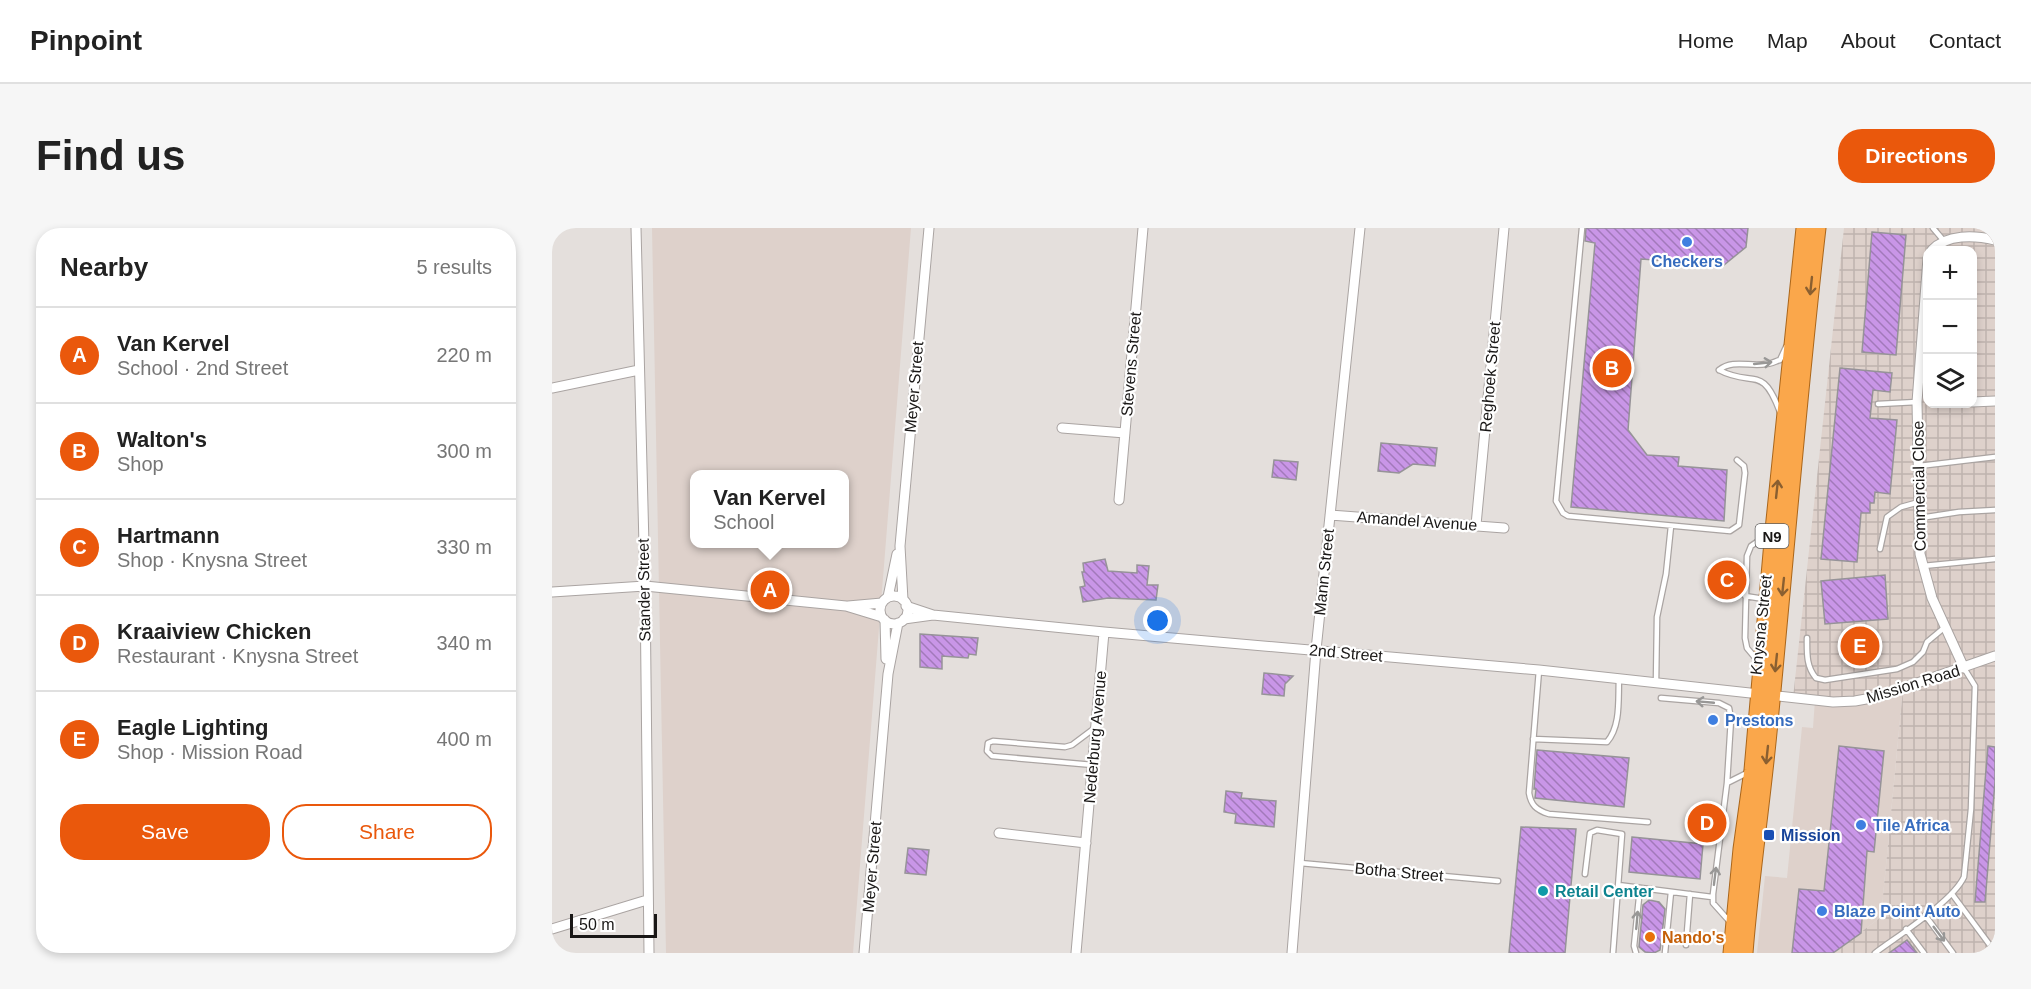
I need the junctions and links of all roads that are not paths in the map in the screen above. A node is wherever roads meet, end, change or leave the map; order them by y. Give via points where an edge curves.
1 (636, 228) edge
2 (929, 228) edge
3 (1143, 228) edge
4 (1360, 228) edge
5 (1504, 228) edge
6 (1582, 228) edge
7 (1804, 228) edge
8 (1818, 228) edge
9 (1933, 228) edge
10 (1995, 240) edge
11 (1944, 241) junction
12 (1937, 246) edge
13 (1925, 300) edge
14 (1792, 333) junction
15 (639, 370) junction
16 (552, 388) edge
17 (1995, 401) edge
18 (1917, 402) junction
19 (1923, 402) edge
20 (1977, 402) edge
21 (1878, 404) dead end
22 (1784, 422) junction
23 (1062, 428) dead end
24 (1125, 433) junction
25 (1995, 457) edge
26 (1737, 460) dead end
27 (1919, 466) junction
28 (1119, 500) dead end
29 (1919, 502) junction
30 (1995, 510) edge
31 (1330, 515) junction
32 (1920, 518) junction
33 (1476, 525) junction
34 (1671, 526) junction
35 (1504, 528) dead end
36 (1773, 530) junction
37 (900, 546) junction
38 (1880, 549) dead end
39 (1995, 559) edge
40 (1922, 566) junction
41 (645, 586) junction
42 (552, 591) edge
43 (1745, 596) junction
44 (1767, 599) junction
45 (885, 600) junction
46 (905, 603) junction
47 (846, 606) junction
48 (933, 615) junction
49 (883, 618) junction
50 (901, 621) junction
51 (1945, 627) junction
52 (1104, 632) junction
53 (1807, 638) dead end
54 (1316, 650) junction
55 (1995, 656) edge
56 (1761, 664) junction
57 (1964, 668) junction
58 (1539, 670) junction
59 (888, 674) junction
60 (1618, 679) junction
61 (1656, 683) junction
62 (1765, 695) junction
63 (1661, 698) dead end
64 (1096, 727) junction
65 (1533, 739) junction
66 (1093, 765) junction
67 (1752, 770) junction
68 (1727, 783) junction
69 (1648, 822) dead end
70 (999, 833) dead end
71 (1086, 843) junction
72 (1300, 863) junction
73 (1585, 874) dead end
74 (1498, 881) dead end
75 (1618, 885) junction
76 (1640, 888) junction
77 (1671, 892) junction
78 (1689, 894) junction
79 (1952, 894) junction
80 (1712, 897) junction
81 (647, 900) junction
82 (1925, 915) junction
83 (1734, 926) junction
84 (552, 928) edge
85 (1906, 929) junction
86 (1686, 945) dead end
87 (1995, 952) edge
88 (649, 953) edge
89 (864, 953) edge
90 (1076, 953) edge
91 (1292, 953) edge
92 (1613, 953) edge
93 (1636, 953) edge
94 (1665, 953) edge
95 (1740, 953) edge
96 (1875, 953) edge
97 (1924, 953) edge
98 (1953, 953) edge

1 - 15 street, Stander Street
2 - 37 street, Meyer Street
3 - 24 street, Stevens Street
4 - 31 street, Mann Street
5 - 33 street, Reghoek Street
6 - 34 lane via 1556,501 1568,516
7 - 14 highway, Knysna Street / N9
8 -> 62 highway, Knysna Street / N9
9 - 11 lane
10 - 11 street via 1954,237
11 - 12 street
13 - 18 street, Commercial Close
14 - 22 highway, Knysna Street / N9
22 -> 14 lane via 1766,384 1719,370 1736,363 1766,364 1780,360
15 - 16 street
15 - 41 street, Stander Street
17 - 20 street
18 - 19 street, Commercial Close
18 - 21 lane
18 - 27 street, Commercial Close
36 -> 22 highway, Knysna Street / N9
23 - 24 street
24 - 28 street, Stevens Street
25 - 27 lane
26 - 34 lane via 1745,473 1736,528 1723,531
27 - 29 street, Commercial Close
29 - 32 street, Commercial Close
29 - 38 lane via 1901,507 1887,518
30 - 32 lane
31 - 33 street, Amandel Avenue
31 - 54 street, Mann Street
32 - 40 street, Commercial Close
33 - 35 street, Amandel Avenue
34 - 61 lane via 1657,616
36 - 43 lane via 1748,551
36 - 44 highway, Knysna Street / N9
37 - 45 street, Meyer Street
37 - 46 street, Meyer Street
39 - 40 lane
40 - 51 street, Commercial Close
41 - 42 street
41 - 47 street
41 - 81 street, Stander Street
43 - 44 lane
43 - 56 lane via 1746,644
44 - 56 highway, Knysna Street / N9
45 - 46 street via 896,597
45 - 47 street
45 - 49 street via 880,612
46 - 48 street, 2nd Street
46 - 50 street via 907,612
47 - 49 street
48 - 50 street, 2nd Street
48 - 52 street, 2nd Street
49 - 50 street via 893,624
49 - 59 street, Meyer Street
50 - 59 street, Meyer Street
51 - 53 lane via 1927,642 1913,662 1897,669 1825,680 1816,678 1810,670
51 - 57 street, Commercial Close
52 - 54 street, 2nd Street
52 - 64 street, Nederburg Avenue
54 - 58 street, 2nd Street
54 - 72 street, Mann Street
55 - 57 street, Mission Road
56 - 62 highway, Knysna Street / N9
57 - 62 street, Mission Road via 1863,700 1833,702
57 - 79 lane via 1975,687 1971,809 1964,877
58 - 60 street, 2nd Street
58 - 65 lane
59 - 89 street, Meyer Street
60 - 61 street, 2nd Street
60 - 65 lane via 1617,717 1606,742
61 - 62 street, 2nd Street
62 - 67 highway, Knysna Street / N9
62 -> 95 highway, Knysna Street / N9 via 1758,837
68 -> 63 lane via 1729,708 1719,703
64 - 66 street, Nederburg Avenue
64 - 66 lane via 1067,747 993,741 987,746 992,756
65 - 69 lane via 1529,793 1539,811
66 - 71 street, Nederburg Avenue
67 - 68 lane
67 - 83 highway, Knysna Street / N9
80 -> 68 lane
70 - 71 street
71 - 90 street, Nederburg Avenue
72 - 74 lane, Botha Street
72 - 91 street, Mann Street
73 - 75 lane via 1590,833 1620,832
75 - 76 lane
75 - 92 lane
76 - 77 lane
93 -> 76 lane
77 - 78 lane
77 - 94 lane
78 - 80 lane
78 - 86 lane
79 - 82 lane
79 - 87 lane
80 - 83 lane
81 - 84 street
81 - 88 street, Stander Street
82 - 85 lane
82 -> 98 lane
83 - 95 highway, Knysna Street / N9
85 - 96 lane
85 - 97 lane

